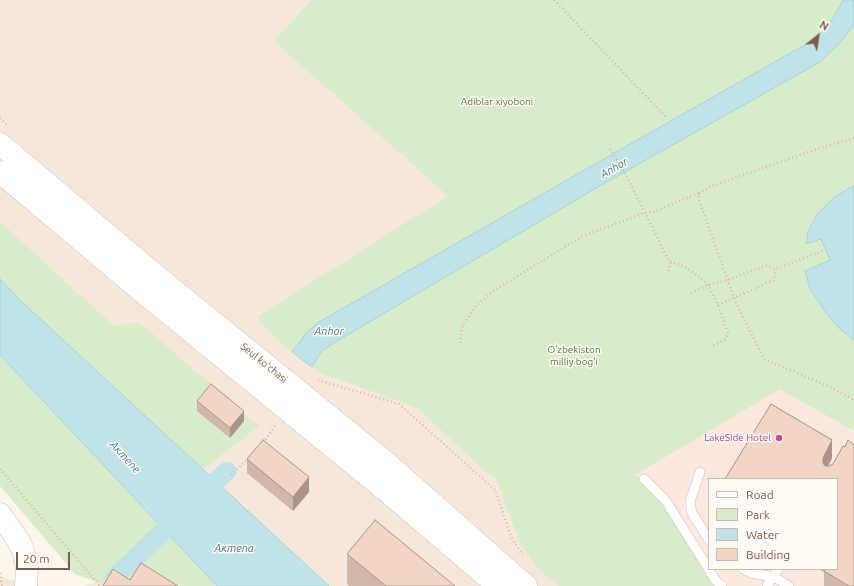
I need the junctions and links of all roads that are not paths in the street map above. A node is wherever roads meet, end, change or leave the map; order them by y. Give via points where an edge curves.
1 (6, 136) edge
2 (0, 172) edge
3 (294, 401) junction
4 (700, 472) dead end
5 (644, 479) dead end
6 (0, 514) edge
7 (0, 535) edge
8 (708, 538) edge
9 (708, 568) edge
10 (709, 570) edge
11 (745, 570) edge
12 (776, 573) edge
13 (25, 586) edge
14 (498, 586) edge
15 (526, 586) edge
16 (722, 586) edge
17 (767, 586) edge
18 (789, 586) edge

1 - 3 main road, Seul ko'chasi via 149,270 277,374
2 - 3 main road, Seul ko'chasi via 262,389
3 - 14 main road, Seul ko'chasi via 389,493
3 - 15 main road, Seul ko'chasi via 382,459
4 - 8 lane via 690,501 692,513
5 - 9 lane via 666,500
6 - 13 main road via 23,550 27,568
7 - 13 main road via 19,565
10 - 16 lane
11 - 12 lane via 751,573
12 - 17 lane
12 - 18 lane

